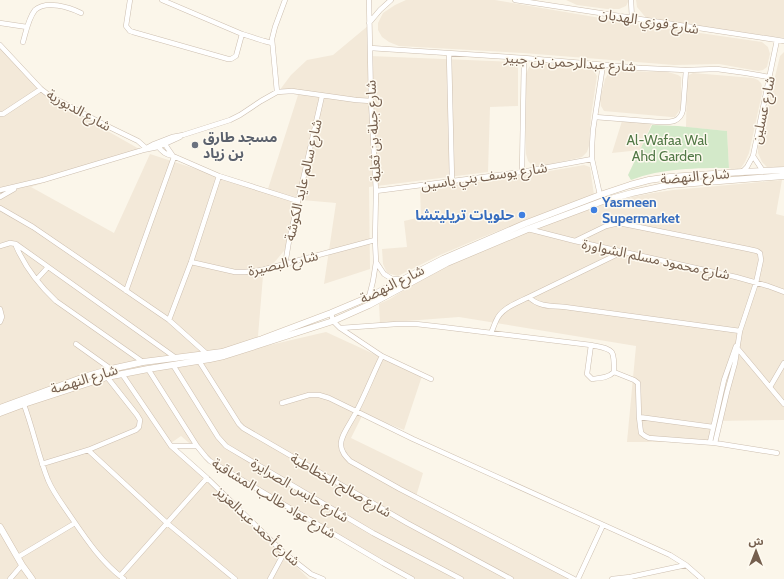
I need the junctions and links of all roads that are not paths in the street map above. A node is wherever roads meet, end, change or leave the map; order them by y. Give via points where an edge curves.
1 (130, 0) edge
2 (162, 0) edge
3 (285, 0) edge
4 (369, 0) edge
5 (392, 0) edge
6 (515, 0) edge
7 (556, 0) edge
8 (631, 0) edge
9 (557, 6) junction
10 (81, 13) dead end
11 (632, 19) junction
12 (369, 23) junction
13 (0, 24) edge
14 (27, 27) junction
15 (242, 34) junction
16 (777, 40) junction
17 (784, 41) edge
18 (23, 42) dead end
19 (272, 43) junction
20 (0, 45) edge
21 (370, 48) junction
22 (449, 54) junction
23 (524, 58) junction
24 (602, 65) junction
25 (686, 70) junction
26 (769, 77) junction
27 (41, 89) junction
28 (277, 92) junction
29 (322, 96) junction
30 (371, 101) junction
31 (0, 114) edge
32 (595, 117) junction
33 (163, 142) junction
34 (157, 145) junction
35 (145, 149) junction
36 (753, 156) junction
37 (173, 157) junction
38 (592, 159) junction
39 (784, 170) edge
40 (763, 171) junction
41 (522, 172) junction
42 (742, 172) junction
43 (219, 176) junction
44 (784, 176) edge
45 (452, 181) junction
46 (17, 187) junction
47 (0, 190) edge
48 (376, 191) junction
49 (600, 195) junction
50 (0, 197) edge
51 (298, 201) junction
52 (0, 203) edge
53 (0, 208) edge
54 (8, 212) junction
55 (528, 229) junction
56 (375, 240) junction
57 (575, 242) junction
58 (16, 244) junction
59 (0, 246) edge
60 (622, 252) junction
61 (191, 262) junction
62 (376, 262) junction
63 (285, 265) junction
64 (48, 267) junction
65 (37, 279) junction
66 (402, 280) junction
67 (756, 282) junction
68 (126, 291) junction
69 (784, 292) edge
70 (369, 297) junction
71 (529, 298) junction
72 (0, 309) edge
73 (331, 313) junction
74 (169, 320) junction
75 (333, 321) junction
76 (0, 322) edge
77 (340, 328) junction
78 (740, 331) junction
79 (491, 333) junction
80 (738, 340) junction
81 (76, 344) dead end
82 (591, 345) junction
83 (738, 350) junction
84 (207, 354) junction
85 (382, 356) junction
86 (176, 358) junction
87 (199, 361) junction
88 (143, 362) junction
89 (784, 363) edge
90 (173, 365) junction
91 (111, 369) junction
92 (148, 369) junction
93 (614, 372) junction
94 (122, 374) junction
95 (107, 377) junction
96 (431, 378) dead end
97 (727, 381) junction
98 (770, 387) junction
99 (724, 391) junction
100 (23, 402) junction
101 (282, 403) dead end
102 (784, 404) edge
103 (0, 408) edge
104 (357, 411) junction
105 (0, 414) edge
106 (639, 417) junction
107 (713, 427) junction
108 (712, 443) junction
109 (171, 446) junction
110 (198, 446) junction
111 (88, 450) junction
112 (777, 453) dead end
113 (42, 464) junction
114 (207, 478) junction
115 (75, 523) junction
116 (167, 523) junction
117 (603, 525) junction
118 (0, 527) edge
119 (284, 553) junction
120 (18, 557) junction
121 (22, 565) junction
122 (686, 565) junction
123 (311, 574) junction
124 (122, 578) edge
125 (631, 578) edge
126 (10, 579) edge
127 (32, 579) edge
128 (235, 579) edge
129 (270, 579) edge
130 (309, 579) edge
131 (323, 579) edge
132 (412, 579) edge
133 (461, 579) edge
134 (511, 579) edge
135 (574, 579) edge
136 (578, 579) edge
137 (612, 579) edge
138 (621, 579) edge
139 (702, 579) edge

1 - 15 street via 126,26 133,32 231,59 237,55
2 - 15 street
3 - 19 street via 272,35
4 - 12 street, شارع جبلة بن ثعلبة
5 - 12 street
6 - 9 street, شارع فوزي الهدبان
7 - 9 street
8 - 11 street
9 - 11 street, شارع فوزي الهدبان
10 - 14 street via 62,4 41,5 32,15
11 - 16 street, شارع فوزي الهدبان
12 - 21 street, شارع جبلة بن ثعلبة
13 - 14 street
14 - 18 street
15 - 19 street
16 - 17 street, شارع فوزي الهدبان
16 - 26 street, شارع عسلين
19 - 28 street
20 - 27 street, شارع الدبورية
21 - 22 street, شارع عبدالرحمن بن جبير
21 - 30 street, شارع جبلة بن ثعلبة
22 - 23 street, شارع عبدالرحمن بن جبير
22 - 45 street
23 - 24 street, شارع عبدالرحمن بن جبير
23 - 41 street
24 - 25 street, شارع عبدالرحمن بن جبير
24 - 32 street
25 - 26 street, شارع عبدالرحمن بن جبير via 717,69
25 - 32 street via 683,110 682,116 678,119 659,122
26 - 36 street, شارع عسلين
27 - 31 street
27 - 35 street, شارع الدبورية via 138,141
28 - 29 street via 292,91
28 - 33 street via 240,116
29 - 30 street
29 - 51 street, شارع سالم عايد الكوشة
30 - 48 street, شارع جبلة بن ثعلبة
32 - 38 street
33 - 34 street
33 - 37 street
34 - 35 street
34 - 37 street via 163,153
35 - 46 street
36 - 40 street, شارع عسلين
36 - 42 street, شارع عسلين
37 - 43 street
37 - 68 street
38 - 41 street, شارع يوسف بني ياسين
38 - 49 street
39 - 40 street, شارع النهضة
40 - 42 street, شارع النهضة
41 - 45 street, شارع يوسف بني ياسين
42 - 49 street, شارع النهضة via 649,180
43 - 51 street
43 - 61 street
44 - 55 street, شارع النهضة via 652,188 603,201
45 - 48 street, شارع يوسف بني ياسين
46 - 47 street
46 - 50 street
48 - 56 street, شارع جبلة بن ثعلبة
49 - 66 street, شارع النهضة via 524,224
51 - 63 street, شارع سالم عايد الكوشة
52 - 54 street
53 - 54 street
54 - 68 street
55 - 57 street, شارع محمود مسلم الشواورة
55 - 75 street, شارع النهضة via 447,263 369,305
56 - 62 street, شارع جبلة بن ثعلبة
56 - 63 street, شارع البصيرة
57 - 60 street, شارع محمود مسلم الشواورة
57 - 67 street via 606,226 619,224 748,249 757,251 761,256
58 - 59 street
58 - 64 street
58 - 65 street via 25,263
60 - 67 street, شارع محمود مسلم الشواورة
60 - 71 street
61 - 63 street, شارع البصيرة via 235,272
61 - 74 street
62 - 66 street via 384,274 392,279
62 - 70 street, شارع جبلة بن ثعلبة
64 - 65 street
64 - 86 street
65 - 88 street via 56,301
66 - 70 street, شارع النهضة
67 - 69 street, شارع محمود مسلم الشواورة
67 - 78 street
68 - 74 street
70 - 73 street, شارع النهضة
71 - 78 street via 539,304
71 - 79 street via 505,309 496,320
72 - 76 street
73 - 75 street
73 - 84 street, شارع النهضة via 256,341
74 - 84 street
75 - 77 street
75 - 87 street, شارع النهضة via 233,354
77 - 79 street via 416,324
77 - 85 street
78 - 80 street
79 - 82 street
80 - 83 street
80 - 97 street
81 - 91 street
82 - 93 street via 611,351 614,356
82 - 93 street via 589,377 604,378
83 - 97 street via 732,376
83 - 98 street
84 - 86 street, شارع النهضة
85 - 96 street
85 - 104 street
86 - 88 street, شارع النهضة
87 - 90 street, شارع النهضة
87 - 134 street, شارع صالح الخطاطبة via 243,428 407,523
88 - 91 street, شارع النهضة
89 - 98 street
90 - 92 street, شارع النهضة
90 - 133 street, شارع حابس الصرايرة via 226,446 373,533
91 - 100 street, شارع النهضة
92 - 94 street, شارع النهضة
92 - 110 street, شارع عواد طالب المشاقبة
93 - 106 street via 638,383
94 - 95 street, شارع النهضة
94 - 109 street, شارع أحمد عبدالعزيز
95 - 100 street, شارع النهضة
95 - 111 street via 137,415 140,420 139,427
97 - 99 street
98 - 102 street
99 - 107 street
99 - 108 street
100 - 103 street, شارع النهضة
100 - 105 street, شارع النهضة
100 - 113 street
101 - 104 street via 319,395
104 - 117 street
104 - 135 street via 341,445 342,452 350,461
106 - 107 street
106 - 108 street via 641,433 649,438
107 - 108 street
108 - 112 street
109 - 110 street
109 - 114 street, شارع أحمد عبدالعزيز
110 - 132 street, شارع عواد طالب المشاقبة via 210,461
111 - 113 street
111 - 116 street
113 - 115 street via 54,491
114 - 116 street
114 - 119 street, شارع أحمد عبدالعزيز
115 - 120 street
115 - 124 street via 103,560
116 - 124 street
116 - 128 street
117 - 122 street via 670,555
117 - 136 street
118 - 120 street
119 - 123 street, شارع أحمد عبدالعزيز
119 - 129 street
120 - 121 street
121 - 126 street
121 - 127 street
122 - 125 street
122 - 139 street
123 - 130 street
123 - 131 street, شارع أحمد عبدالعزيز
125 - 138 street
137 - 138 street

